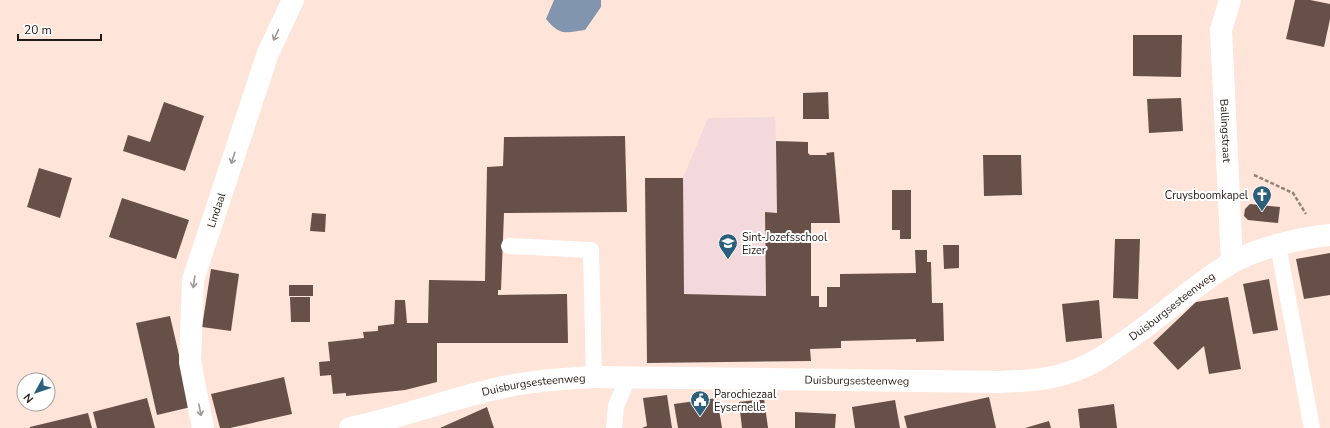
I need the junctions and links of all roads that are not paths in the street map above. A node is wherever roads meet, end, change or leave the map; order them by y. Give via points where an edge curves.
1 (293, 0) edge
2 (1230, 0) edge
3 (1325, 236) edge
4 (1278, 245) junction
5 (509, 246) dead end
6 (1232, 262) junction
7 (594, 377) junction
8 (628, 378) junction
9 (379, 425) edge
10 (203, 428) edge
11 (350, 428) edge
12 (614, 428) edge
13 (1312, 428) edge

1 -> 10 street, Lindaal via 268,53 193,280 190,362
2 - 6 street, Ballingstraat via 1221,30
3 - 4 street, Duisburgsesteenweg
4 - 6 street, Duisburgsesteenweg
4 - 13 lane
5 - 7 lane via 591,250
6 - 8 street, Duisburgsesteenweg via 1101,358 1076,370 1042,380 999,382
7 - 8 street, Duisburgsesteenweg
7 - 9 street, Duisburgsesteenweg via 534,381 492,390
8 - 12 lane via 616,406
9 - 11 street, Duisburgsesteenweg

